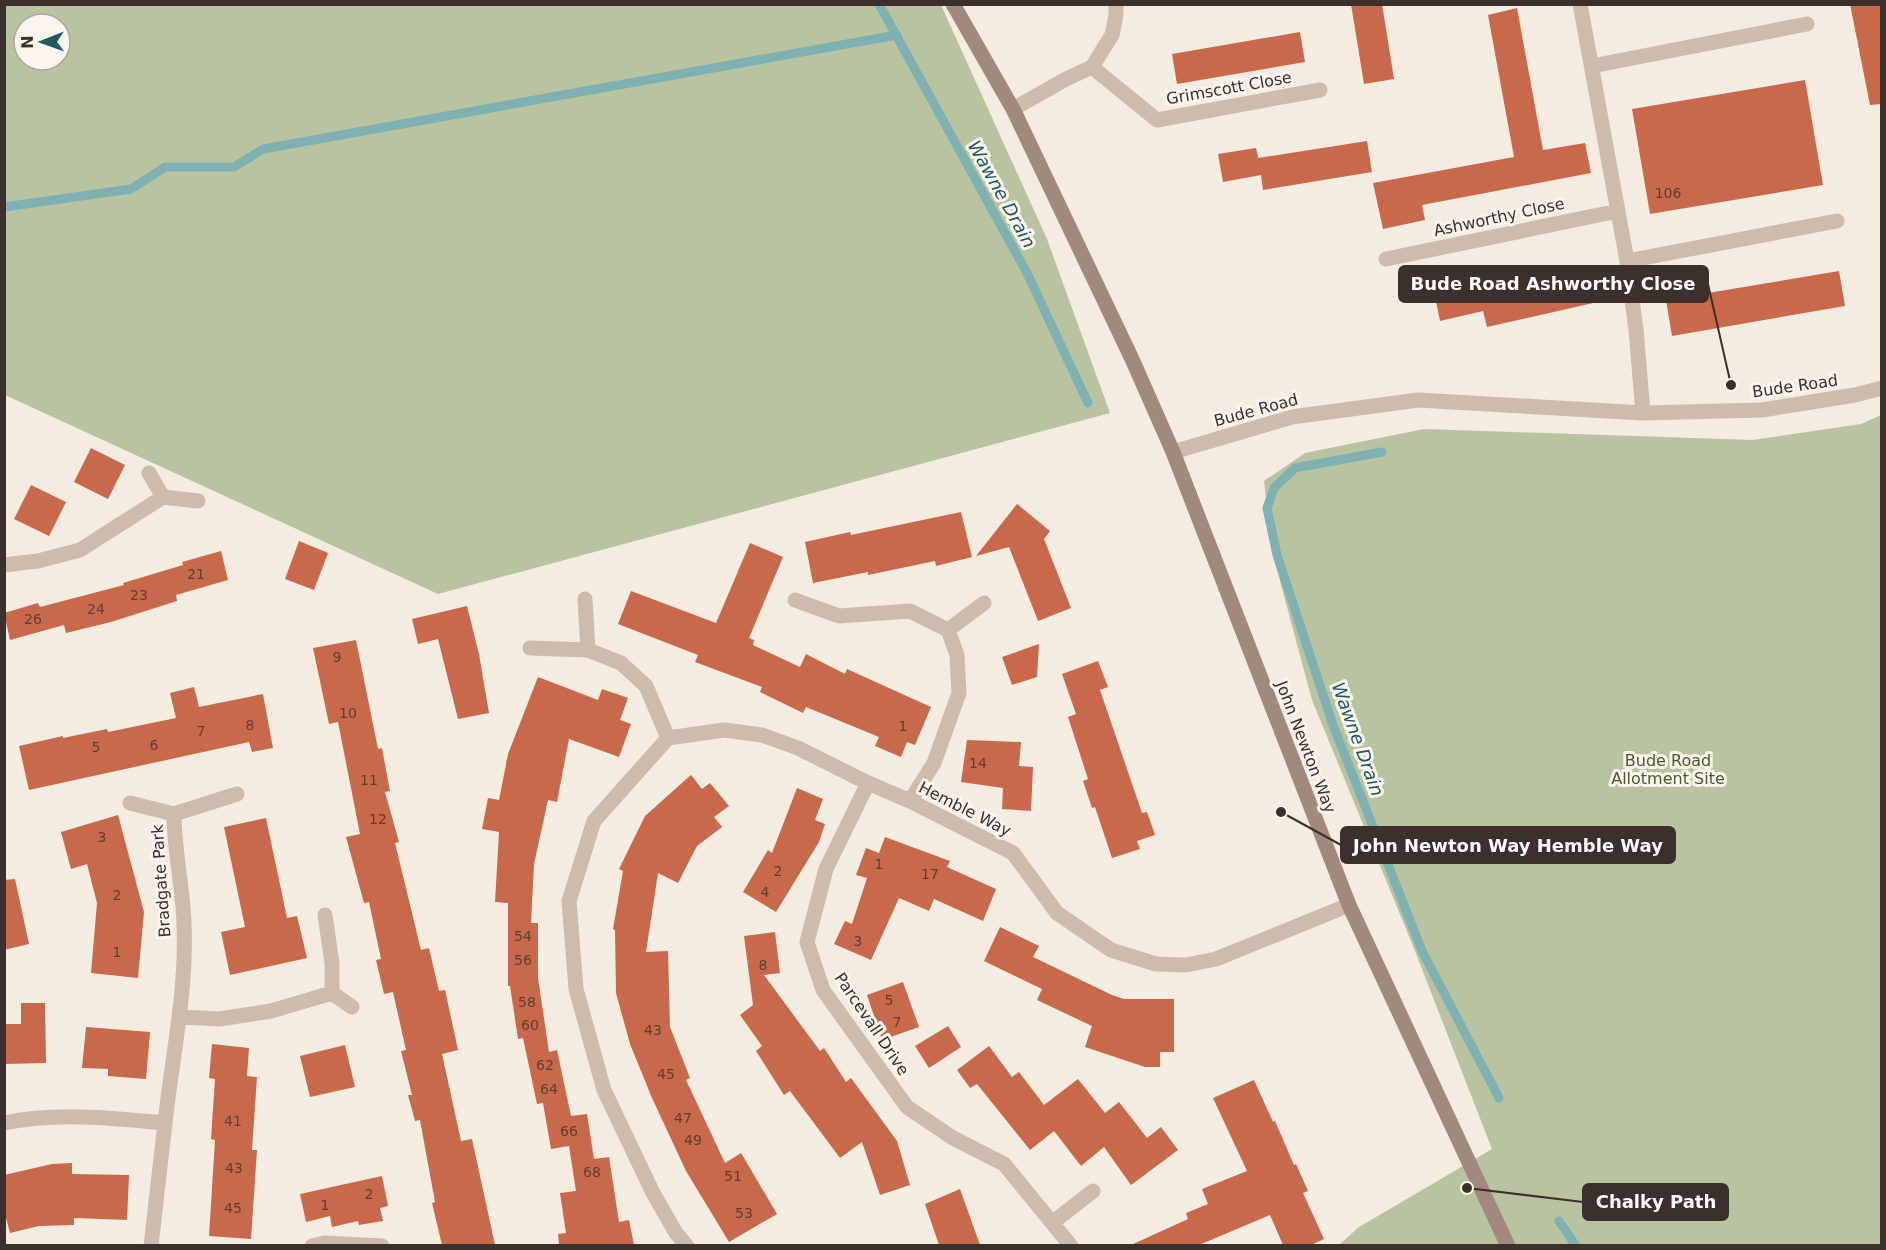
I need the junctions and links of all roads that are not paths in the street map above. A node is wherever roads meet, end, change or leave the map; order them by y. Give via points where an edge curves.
1 (953, 4) edge
2 (1116, 4) edge
3 (1580, 4) edge
4 (1807, 24) dead end
5 (1592, 66) junction
6 (1092, 67) junction
7 (1320, 90) dead end
8 (1013, 109) junction
9 (1618, 211) junction
10 (1837, 221) dead end
11 (1386, 259) dead end
12 (1628, 261) junction
13 (1881, 388) edge
14 (1643, 414) junction
15 (1173, 452) junction
16 (149, 472) dead end
17 (162, 497) junction
18 (198, 501) dead end
19 (4, 566) edge
20 (585, 599) dead end
21 (795, 600) dead end
22 (984, 603) dead end
23 (948, 630) junction
24 (530, 648) dead end
25 (588, 650) junction
26 (668, 738) junction
27 (868, 783) junction
28 (237, 794) dead end
29 (910, 801) junction
30 (130, 803) dead end
31 (174, 814) junction
32 (1348, 905) junction
33 (325, 915) dead end
34 (332, 993) junction
35 (352, 1007) dead end
36 (180, 1017) junction
37 (4, 1123) edge
38 (165, 1123) junction
39 (1093, 1191) dead end
40 (1052, 1223) junction
41 (151, 1245) edge
42 (312, 1245) edge
43 (382, 1245) edge
44 (687, 1245) edge
45 (1071, 1245) edge
46 (1508, 1245) edge

1 - 8 street
2 - 6 street via 1112,35
3 - 5 street
4 - 5 street
5 - 9 street
6 - 7 street, Grimscott Close via 1157,120
6 - 8 street
8 - 15 street
9 - 11 street, Ashworthy Close
9 - 12 street
10 - 12 street
12 - 14 street
13 - 14 street, Bude Road via 1762,410
14 - 15 street, Bude Road via 1418,400 1292,417
15 - 32 street, John Newton Way
16 - 17 street
17 - 18 street
17 - 19 street via 80,550
20 - 25 street
21 - 23 street via 838,616 910,611
22 - 23 street
23 - 29 street via 957,655 958,693 934,763
24 - 25 street
25 - 26 street via 621,663 646,686
26 - 27 street, Hemble Way via 724,730 762,735 798,748
26 - 44 street via 594,821 569,901 576,989 604,1090 653,1193
27 - 29 street, Hemble Way
27 - 40 street, Parcevall Drive via 826,869 807,942 823,990 907,1107 953,1138 1004,1164
28 - 31 street, Bradgate Park
29 - 32 street, Hemble Way via 1013,853 1057,913 1111,950 1156,964 1185,965 1216,959
30 - 31 street, Bradgate Park
31 - 36 street, Bradgate Park via 184,923
32 - 46 street, John Newton Way
33 - 34 street
34 - 35 street
34 - 36 street via 272,1011 219,1019
36 - 38 street, Bradgate Park
37 - 38 street via 21,1119 110,1117
38 - 41 street, Bradgate Park
39 - 40 street
40 - 45 street, Parcevall Drive
42 - 43 street

